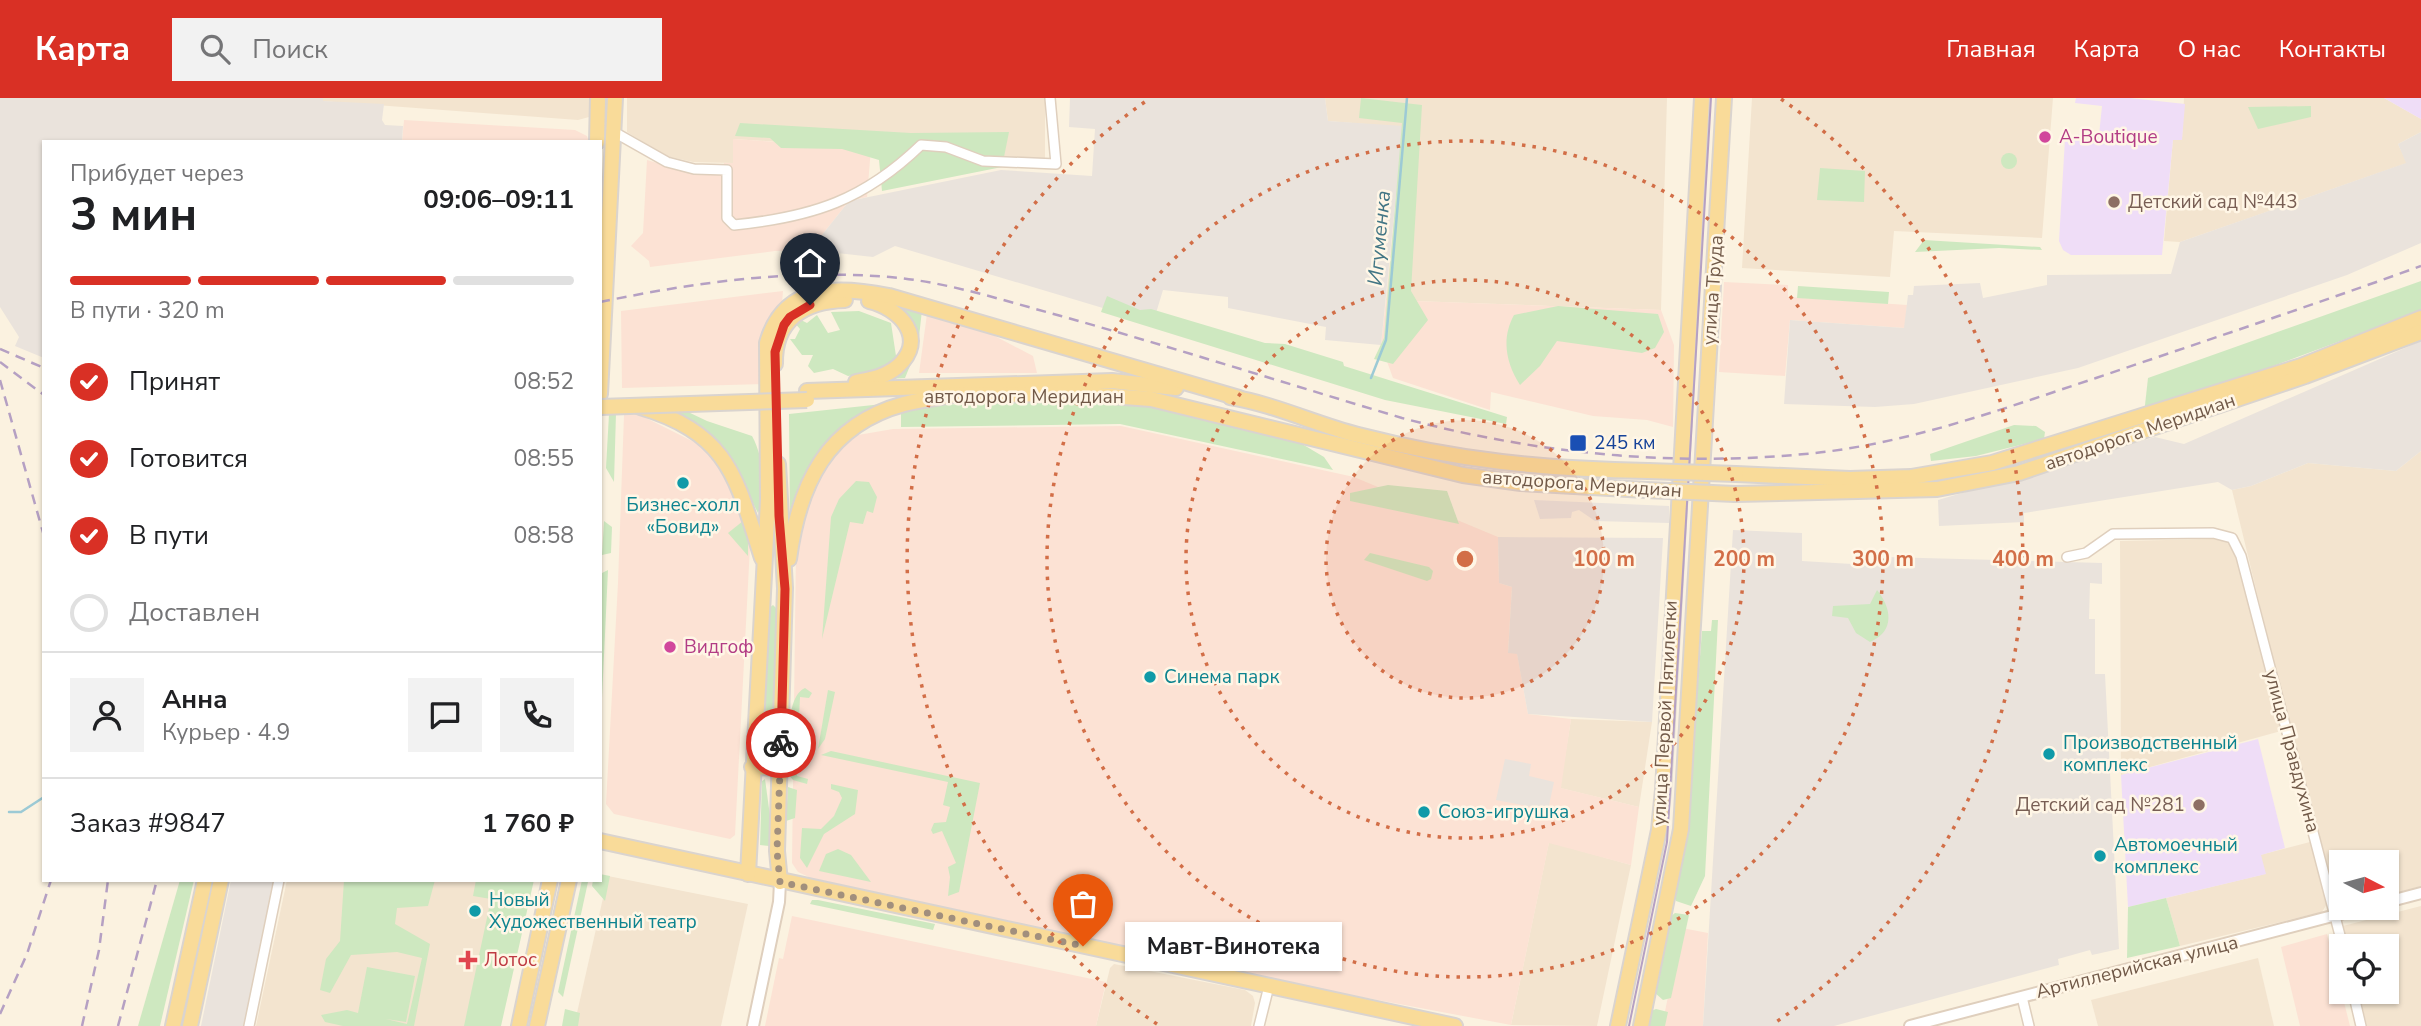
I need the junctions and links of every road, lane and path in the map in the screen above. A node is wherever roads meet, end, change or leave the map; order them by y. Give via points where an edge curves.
1 (598, 98) edge
2 (615, 98) edge
3 (1050, 98) edge
4 (1702, 98) edge
5 (1724, 98) edge
6 (614, 132) junction
7 (597, 135) edge
8 (2421, 318) edge
9 (2421, 332) edge
10 (602, 358) edge
11 (807, 395) junction
12 (958, 395) junction
13 (602, 396) edge
14 (1239, 398) junction
15 (636, 405) junction
16 (602, 407) edge
17 (1679, 480) joint
18 (1701, 482) joint
19 (2067, 557) dead end
20 (766, 569) junction
21 (765, 592) junction
22 (785, 593) junction
23 (752, 767) junction
24 (780, 768) junction
25 (602, 841) edge
26 (748, 874) junction
27 (205, 882) edge
28 (221, 882) edge
29 (279, 882) edge
30 (550, 882) edge
31 (569, 882) edge
32 (780, 882) junction
33 (2329, 892) edge
34 (2421, 893) edge
35 (2399, 899) edge
36 (2329, 917) edge
37 (1269, 986) junction
38 (2022, 997) junction
39 (2356, 1004) edge
40 (1439, 1024) edge
41 (1924, 1024) edge
42 (173, 1026) edge
43 (190, 1026) edge
44 (249, 1026) edge
45 (519, 1026) edge
46 (537, 1026) edge
47 (753, 1026) edge
48 (1259, 1026) edge
49 (1455, 1026) edge
50 (1618, 1026) edge
51 (1641, 1026) edge
52 (1910, 1026) edge
53 (2029, 1026) edge
54 (2361, 1026) edge

1 - 7 main road
2 - 6 main road
3 - 6 street via 1056,164 983,161 946,146 921,145 859,194 787,219 734,225 726,218 727,170 667,162
4 - 17 main road, улица Труда
5 - 18 main road, улица Труда
6 - 7 main road
6 - 10 main road
8 - 14 main road, автодорога Меридиан, bridge via 2301,366 1992,463 1911,477 1850,480 1538,468 1444,455
9 - 12 main road, автодорога Меридиан, bridge via 2305,376 2006,476 1896,492 1735,494 1521,483 1464,475 1151,399 1084,394
11 - 12 main road, автодорога Меридиан
11 - 13 main road, автодорога Меридиан
11 - 14 main road, автодорога Меридиан via 1112,381
11 - 15 main road, автодорога Меридиан, bridge
11 - 22 main road via 889,372 907,354 910,342 905,321 897,311 884,304 841,300 810,305 784,325 775,352
12 - 22 main road via 894,408 860,424 828,452 798,506
14 - 20 main road via 890,296 841,291 806,295 781,310 767,342
15 - 16 main road, автодорога Меридиан, bridge
15 - 20 main road via 674,419 708,443 734,475
17 - 50 main road, улица Первой Пятилетки via 1663,790
18 - 51 main road, улица Первой Пятилетки via 1680,840
19 - 33 street, улица Правдухина via 2086,554 2113,534 2201,533 2232,538 2241,556
20 - 21 main road
21 - 22 main road
21 - 23 main road
22 - 24 main road
23 - 24 main road
23 - 26 main road
24 - 32 main road
25 - 26 main road
26 - 32 main road
27 - 42 main road
28 - 43 main road
29 - 44 street
30 - 45 main road
31 - 46 main road
32 - 37 main road
32 - 47 street
34 - 35 street
36 - 38 street, Артиллерийская улица
37 - 40 main road
37 - 48 street
38 - 41 street, Артиллерийская улица
38 - 53 street
39 - 54 street
40 - 49 main road
41 - 52 street, Артиллерийская улица

